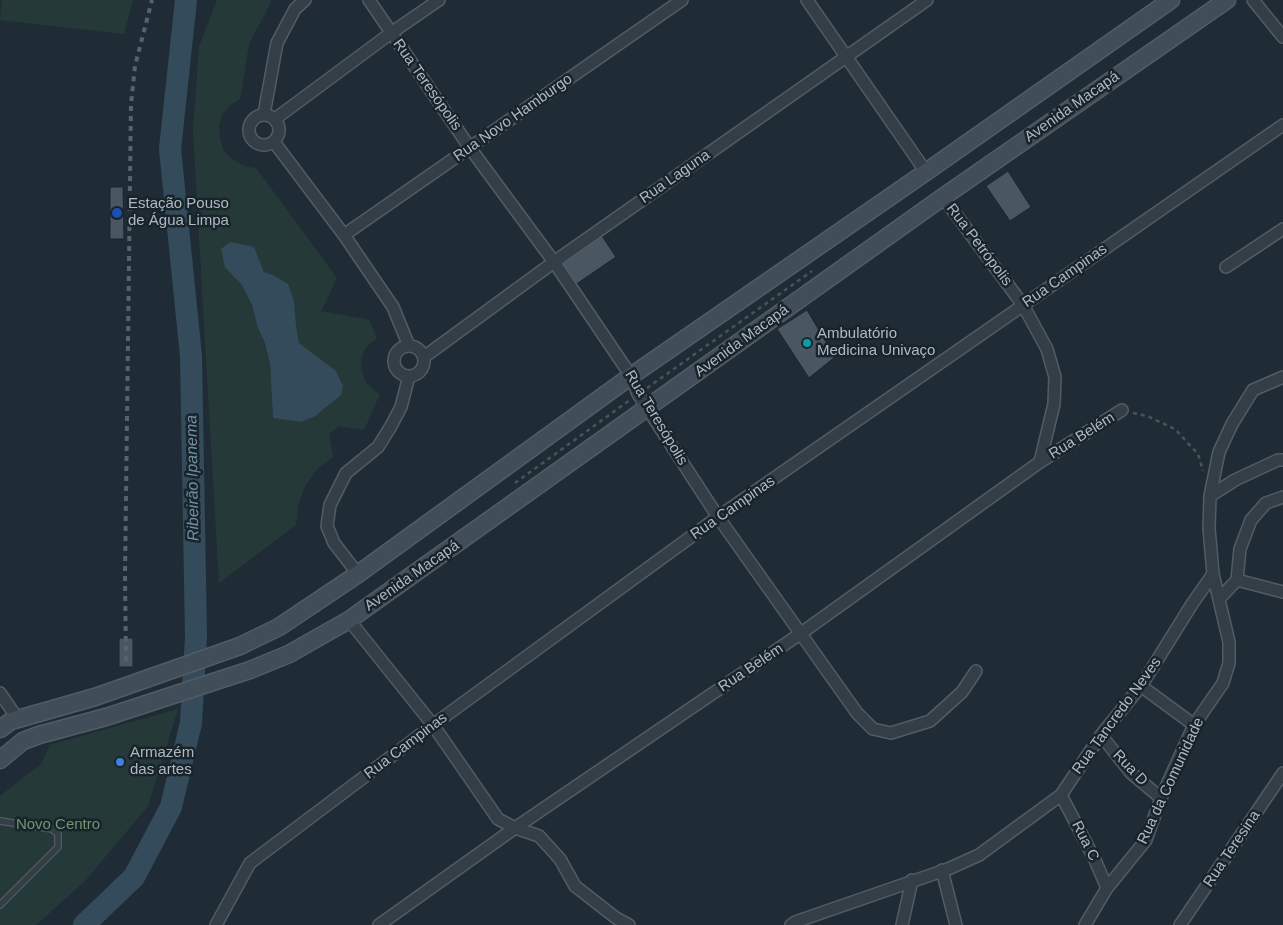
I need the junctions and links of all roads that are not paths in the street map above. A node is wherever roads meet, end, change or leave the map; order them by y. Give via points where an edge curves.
1 (305, 0) edge
2 (369, 0) edge
3 (439, 0) edge
4 (682, 0) edge
5 (807, 0) edge
6 (927, 0) edge
7 (1172, 0) edge
8 (1227, 0) edge
9 (1253, 0) edge
10 (391, 33) junction
11 (1283, 37) edge
12 (845, 57) junction
13 (264, 114) junction
14 (275, 119) junction
15 (1283, 125) edge
16 (274, 142) junction
17 (470, 148) junction
18 (926, 172) junction
19 (943, 197) junction
20 (1283, 229) edge
21 (344, 235) junction
22 (554, 262) junction
23 (1226, 266) dead end
24 (1023, 305) junction
25 (409, 346) junction
26 (424, 357) junction
27 (409, 376) junction
28 (631, 376) junction
29 (1283, 377) edge
30 (647, 408) junction
31 (1122, 410) road end
32 (1283, 460) edge
33 (1040, 462) junction
34 (1210, 496) junction
35 (1283, 497) edge
36 (718, 518) junction
37 (358, 574) junction
38 (1213, 574) junction
39 (1237, 580) junction
40 (1283, 592) edge
41 (1220, 598) junction
42 (349, 620) junction
43 (800, 634) junction
44 (976, 671) dead end
45 (1141, 686) junction
46 (0, 694) edge
47 (7, 722) edge
48 (433, 725) junction
49 (1194, 726) junction
50 (1101, 736) junction
51 (23, 741) junction
52 (0, 742) edge
53 (0, 760) edge
54 (1283, 773) edge
55 (1061, 795) junction
56 (1161, 798) junction
57 (0, 821) edge
58 (515, 828) junction
59 (942, 870) junction
60 (912, 880) junction
61 (1107, 888) junction
62 (0, 905) edge
63 (216, 925) edge
64 (379, 925) edge
65 (629, 925) edge
66 (791, 925) edge
67 (902, 925) edge
68 (956, 925) edge
69 (1085, 925) edge
70 (1180, 925) edge

1 - 13 street via 295,10 277,43
2 - 10 street, Rua Teresópolis
3 - 10 street
4 - 17 street, Rua Novo Hamburgo
5 - 12 street
6 - 12 street, Rua Laguna
7 - 18 main road, Avenida Macapá
8 - 19 main road, Avenida Macapá
9 - 11 street
10 - 14 street
10 - 17 street, Rua Teresópolis
12 - 18 street
12 - 22 street, Rua Laguna
13 - 14 street
13 - 16 street via 251,122 251,137 264,145
14 - 16 street via 279,133
15 - 24 street, Rua Campinas
16 - 21 street
17 - 21 street, Rua Novo Hamburgo
17 - 22 street, Rua Teresópolis
18 - 28 main road, Avenida Macapá
19 - 24 street, Rua Petrópolis
19 - 30 main road, Avenida Macapá
20 - 23 street
21 - 25 street via 393,308
22 - 26 street, Rua Laguna
22 - 28 street, Rua Teresópolis
24 - 33 street, Rua Petrópolis via 1047,349 1055,377 1054,404
24 - 36 street, Rua Campinas
25 - 26 street via 418,349
25 - 27 street via 399,350 394,358 396,369
26 - 27 street via 418,374
27 - 37 street via 401,406 391,426 378,447 346,473 330,504 327,526 334,543
28 - 30 street, Rua Teresópolis
28 - 37 main road, Avenida Macapá
29 - 34 street via 1254,390 1232,424 1219,452
30 - 36 street, Rua Teresópolis
30 - 42 main road, Avenida Macapá
31 - 33 street, Rua Belém
32 - 34 street via 1235,480
33 - 43 street, Rua Belém
34 - 38 street
35 - 39 street via 1266,503 1251,520 1240,549
36 - 43 street, Rua Teresópolis
36 - 48 street, Rua Campinas
37 - 47 main road, Avenida Macapá via 279,627 240,646 95,697
38 - 41 street, Rua da Comunidade
38 - 45 street, Rua Tancredo Neves
39 - 40 street
39 - 41 street
41 - 49 street, Rua da Comunidade via 1229,642 1229,663 1223,683
42 - 48 street
42 - 51 main road, Avenida Macapá via 289,654 250,670
43 - 44 street, Rua Teresópolis via 873,729 891,732 930,720 962,692
43 - 58 street, Rua Belém
45 - 49 street
45 - 50 street, Rua Tancredo Neves
46 - 47 street
48 - 58 street via 498,819
48 - 63 street, Rua Campinas via 250,863
49 - 56 street, Rua da Comunidade
50 - 55 street, Rua Tancredo Neves
50 - 56 street, Rua D via 1132,773
51 - 52 main road
51 - 53 main road
54 - 70 street, Rua Teresina
55 - 59 street, Rua Tancredo Neves via 978,855
55 - 61 street, Rua C
56 - 61 street, Rua da Comunidade via 1146,840
57 - 62 lane via 52,829 58,834 58,847
58 - 64 street, Rua Belém
58 - 65 street via 539,836 560,859 576,886
59 - 60 street, Rua Tancredo Neves
59 - 68 street
60 - 66 street, Rua Tancredo Neves
60 - 67 street
61 - 69 street, Rua da Comunidade

